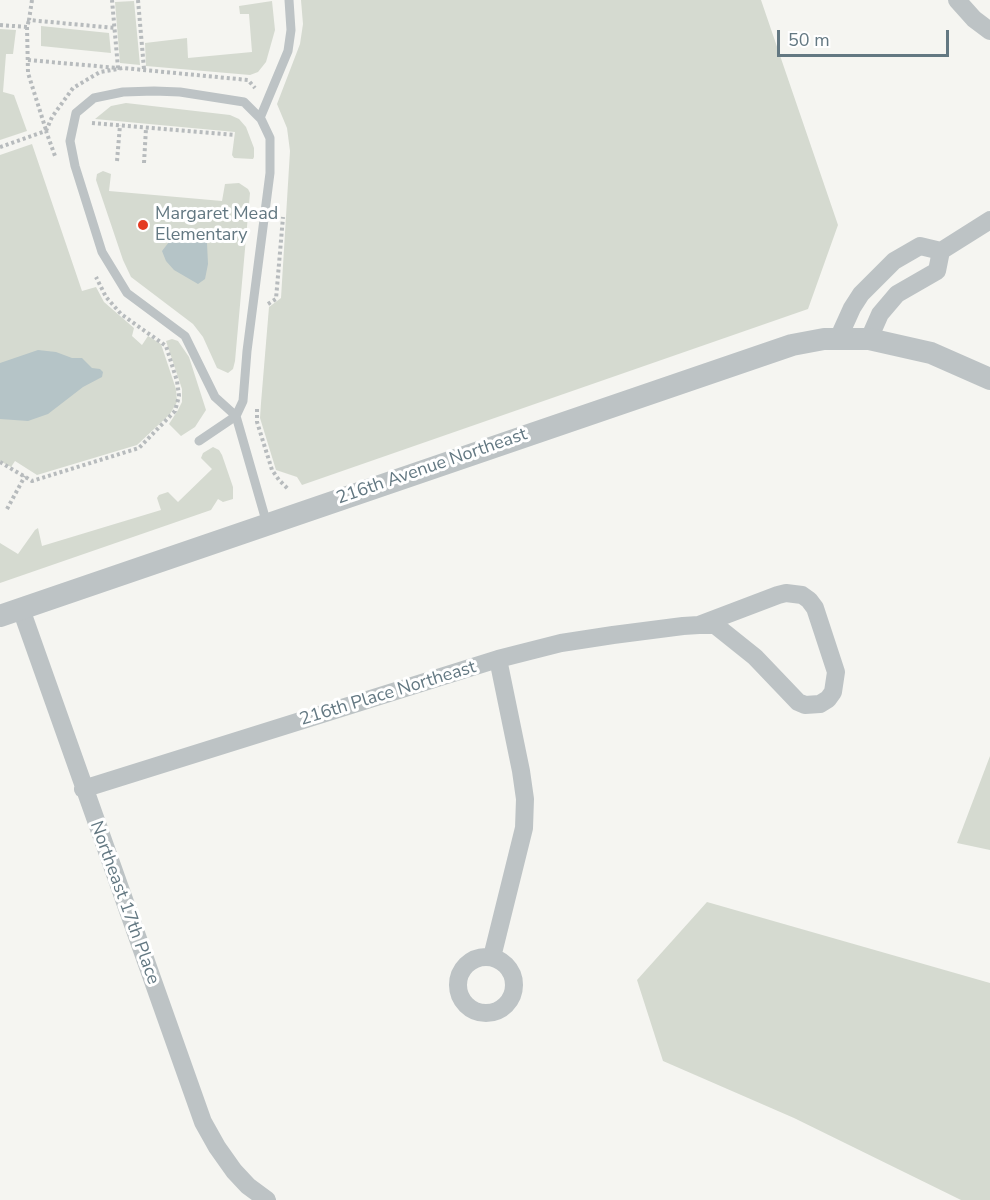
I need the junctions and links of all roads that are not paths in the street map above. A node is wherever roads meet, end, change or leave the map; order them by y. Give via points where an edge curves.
1 (289, 0) edge
2 (957, 0) edge
3 (990, 32) edge
4 (260, 118) junction
5 (990, 220) edge
6 (941, 251) junction
7 (838, 339) junction
8 (869, 339) junction
9 (990, 379) edge
10 (236, 417) junction
11 (199, 441) dead end
12 (267, 524) junction
13 (10, 612) edge
14 (699, 625) junction
15 (498, 659) junction
16 (83, 789) junction
17 (492, 957) dead end
18 (267, 1200) edge

1 - 4 lane via 288,51
2 - 3 street
4 - 10 lane via 270,138 271,166 243,401
4 - 10 lane via 244,102 180,92 123,92 94,98 76,113 70,141 102,252 117,277 127,293 185,336 215,397
5 - 6 street
6 - 7 street via 920,246 894,261 861,294
6 - 8 street via 937,271 897,294 880,314
7 - 8 street, 216th Avenue Northeast
7 - 12 street, 216th Avenue Northeast via 792,345
8 - 9 street, 216th Avenue Northeast via 931,353
10 - 11 lane
10 - 12 lane
12 - 13 street, 216th Avenue Northeast
13 - 16 street, Northeast 17th Place
14 - 14 street, 216th Place Northeast via 715,625 739,643 798,702 820,704 833,692 836,672 814,608 802,595 778,595
14 - 15 street, 216th Place Northeast via 561,643
15 - 16 street, 216th Place Northeast
15 - 17 street via 525,799 524,828
16 - 18 street, Northeast 17th Place via 203,1122 248,1186

